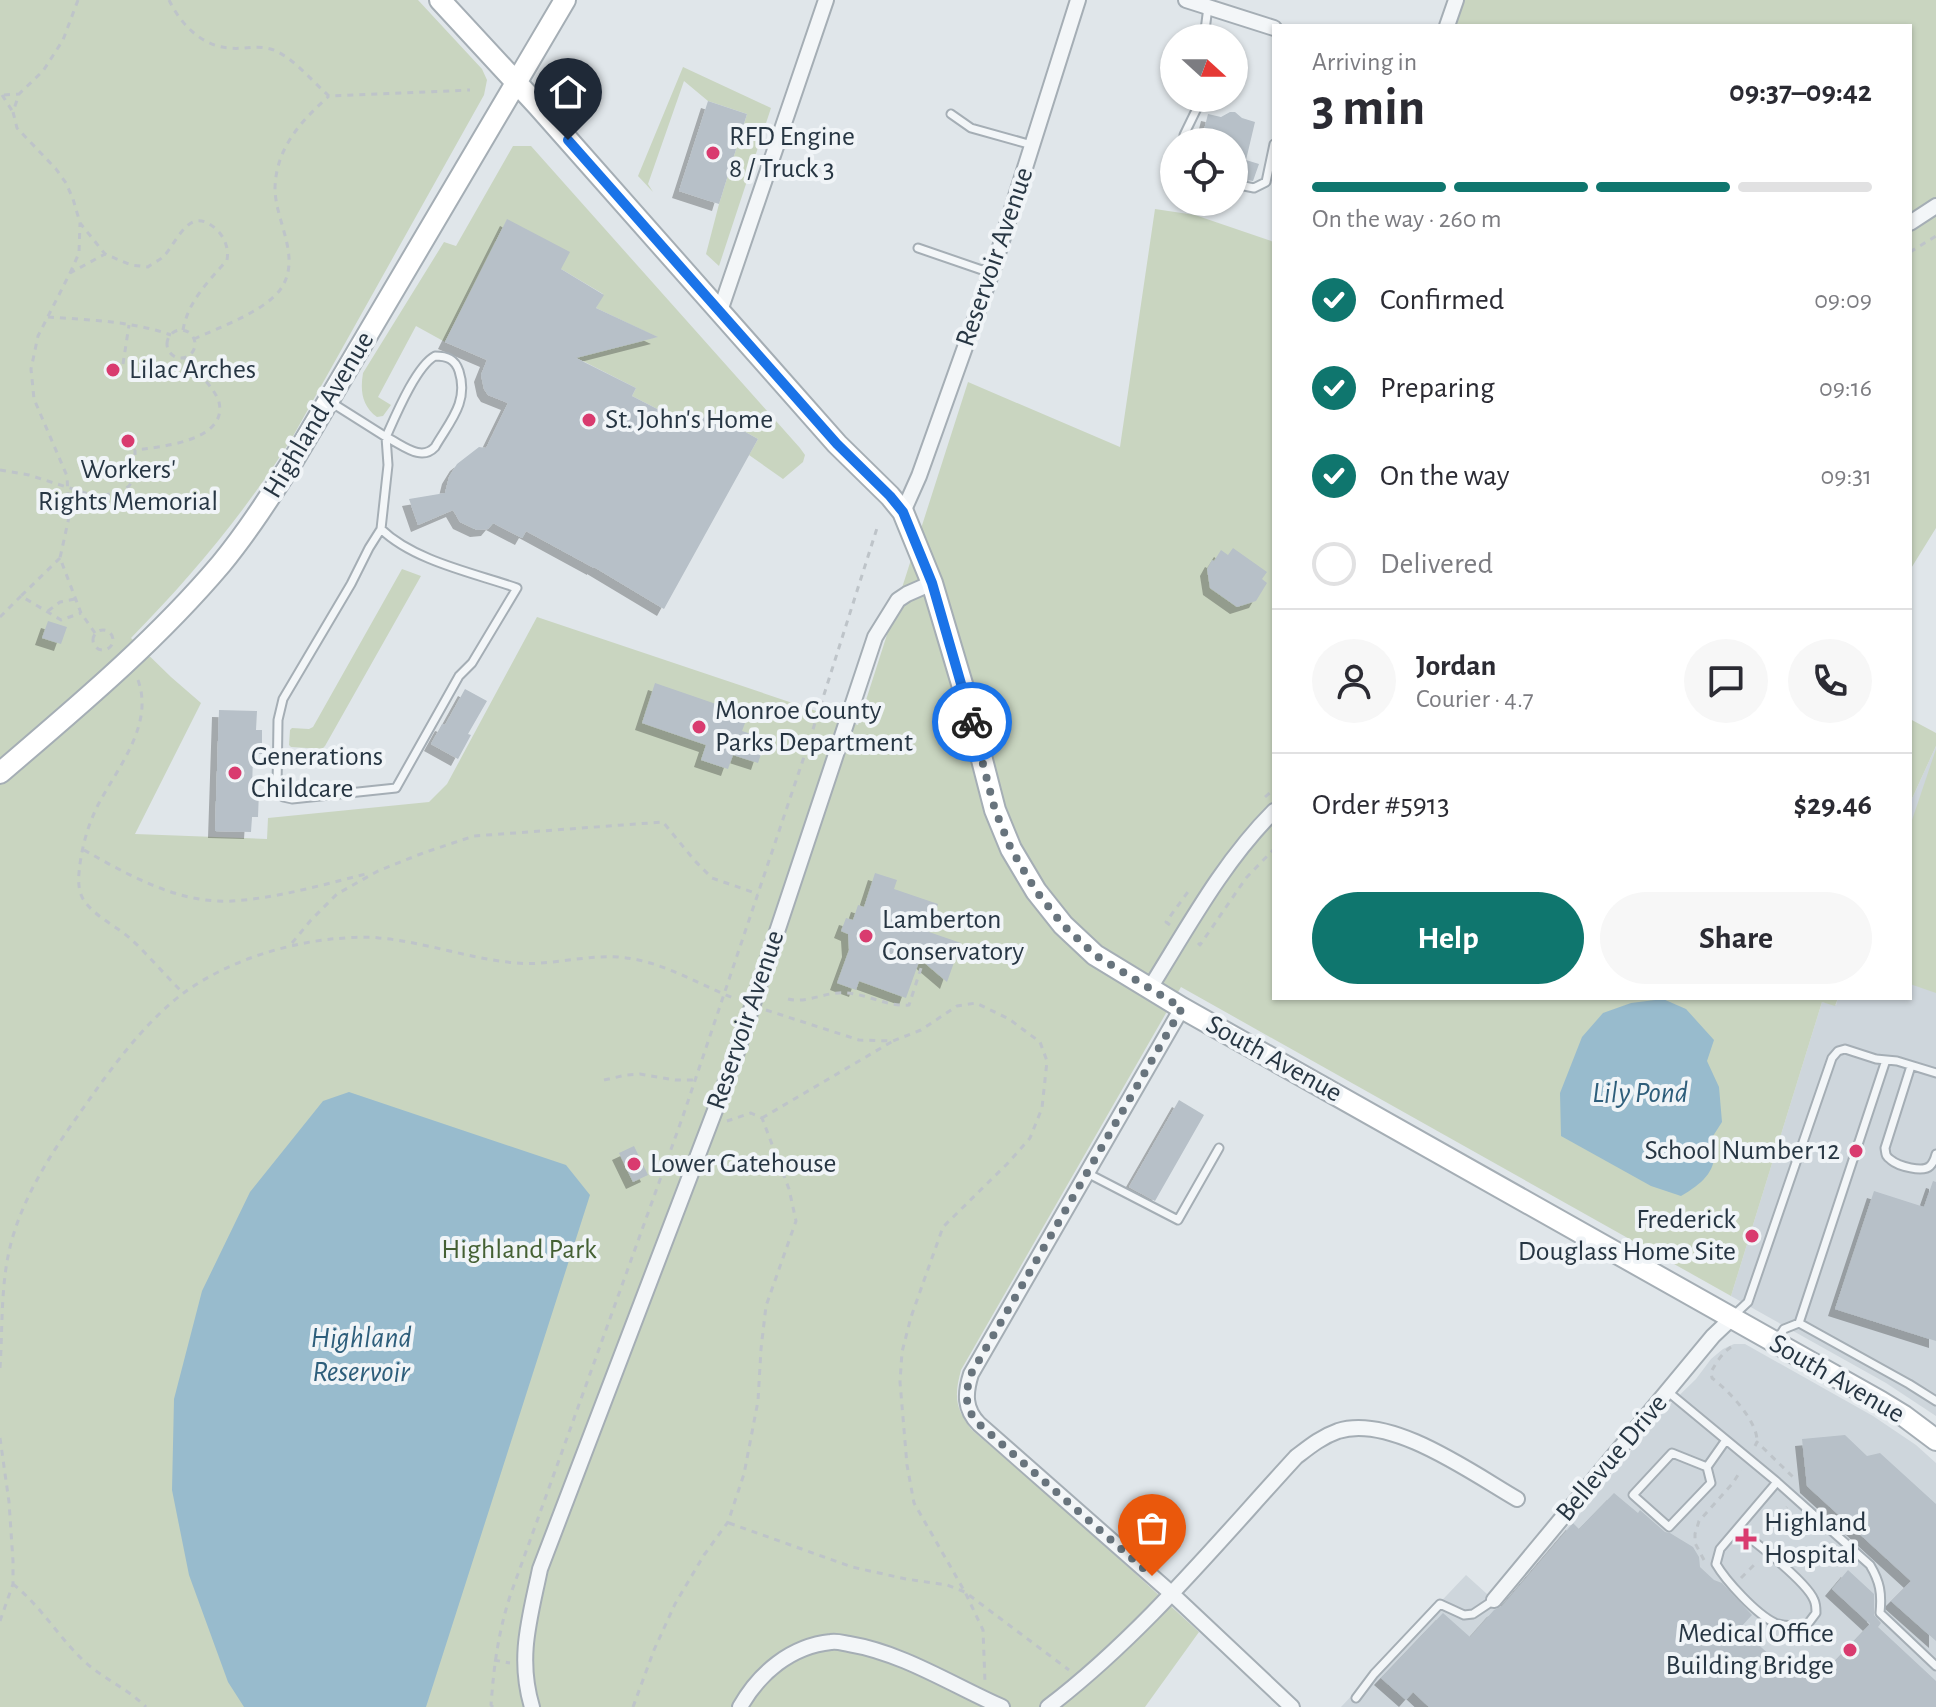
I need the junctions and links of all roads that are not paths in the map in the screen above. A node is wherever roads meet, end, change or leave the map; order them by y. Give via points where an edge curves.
1 (440, 0) edge
2 (565, 0) edge
3 (826, 0) edge
4 (1078, 0) edge
5 (1186, 0) edge
6 (1456, 0) edge
7 (1208, 7) junction
8 (1206, 24) edge
9 (1448, 24) edge
10 (1272, 27) edge
11 (517, 83) junction
12 (951, 114) dead end
13 (1032, 145) junction
14 (1272, 154) edge
15 (1248, 187) edge
16 (1936, 206) edge
17 (1912, 222) edge
18 (918, 248) dead end
19 (994, 266) junction
20 (720, 311) junction
21 (329, 401) junction
22 (386, 437) junction
23 (903, 512) junction
24 (381, 529) junction
25 (932, 583) junction
26 (0, 773) edge
27 (1272, 813) edge
28 (1150, 988) junction
29 (1182, 1008) junction
30 (1886, 1060) junction
31 (1911, 1066) junction
32 (1936, 1073) edge
33 (1219, 1148) dead end
34 (1936, 1154) edge
35 (1086, 1172) junction
36 (1732, 1318) junction
37 (1799, 1323) junction
38 (1775, 1343) junction
39 (1667, 1391) junction
40 (1936, 1401) edge
41 (1726, 1440) junction
42 (1936, 1440) edge
43 (1707, 1467) junction
44 (1777, 1482) junction
45 (1517, 1499) dead end
46 (1738, 1529) junction
47 (1171, 1593) junction
48 (1494, 1600) joint
49 (1936, 1666) edge
50 (1356, 1698) dead end
51 (532, 1707) edge
52 (740, 1707) edge
53 (1002, 1707) edge
54 (1048, 1707) edge
55 (1292, 1707) edge

1 - 11 main road, South Avenue
2 - 11 main road, Highland Avenue
3 - 20 street
4 - 13 street, Reservoir Avenue
5 - 7 street
6 - 9 street
7 - 8 lane
7 - 10 street
11 - 20 main road, South Avenue
11 - 21 main road, Highland Avenue
12 - 13 lane via 971,128
13 - 19 street, Reservoir Avenue
14 - 15 lane via 1266,182
16 - 17 street
18 - 19 lane via 982,270
19 - 23 street, Reservoir Avenue
20 - 23 main road, South Avenue
21 - 22 lane
21 - 26 main road, Highland Avenue via 222,562 142,649
22 - 22 lane via 421,455 435,447 462,399 457,364 446,356 427,360
22 - 24 lane
23 - 25 main road, South Avenue
24 - 24 lane via 283,699 277,789 283,797 396,788 459,676 517,588 406,548
25 - 28 main road, South Avenue via 995,810 1011,849 1063,925 1095,955
25 - 51 street, Reservoir Avenue via 898,600 875,637 730,1071 540,1569 523,1661
27 - 28 street via 1239,849
28 - 29 main road, South Avenue
29 - 35 street
29 - 36 main road, South Avenue
30 - 31 lane
30 - 36 lane via 1845,1049 1832,1058 1748,1302
30 - 37 lane
31 - 32 lane
31 - 34 lane via 1886,1156 1920,1170 1927,1169
33 - 35 lane via 1178,1220
35 - 47 street via 971,1374 967,1403 979,1424
36 - 38 main road, South Avenue
36 - 39 street, Bellevue Drive
37 - 38 lane via 1784,1329
37 - 40 lane
38 - 42 main road, South Avenue
39 - 41 lane
39 - 48 street, Bellevue Drive
41 - 43 lane
41 - 44 lane
43 - 43 lane via 1672,1453 1633,1495 1669,1527 1711,1483
44 - 46 lane
44 - 49 lane via 1870,1565 1879,1580 1880,1613
45 - 47 street, Bellevue Drive via 1392,1432 1340,1431 1296,1457
46 - 46 lane via 1809,1591 1816,1613 1807,1625 1775,1623 1725,1579 1716,1564 1720,1549
47 - 54 street, Bellevue Drive via 1097,1668
47 - 55 street
48 - 50 lane via 1464,1615 1440,1604
52 - 53 street via 750,1688 781,1659 833,1641 903,1661

